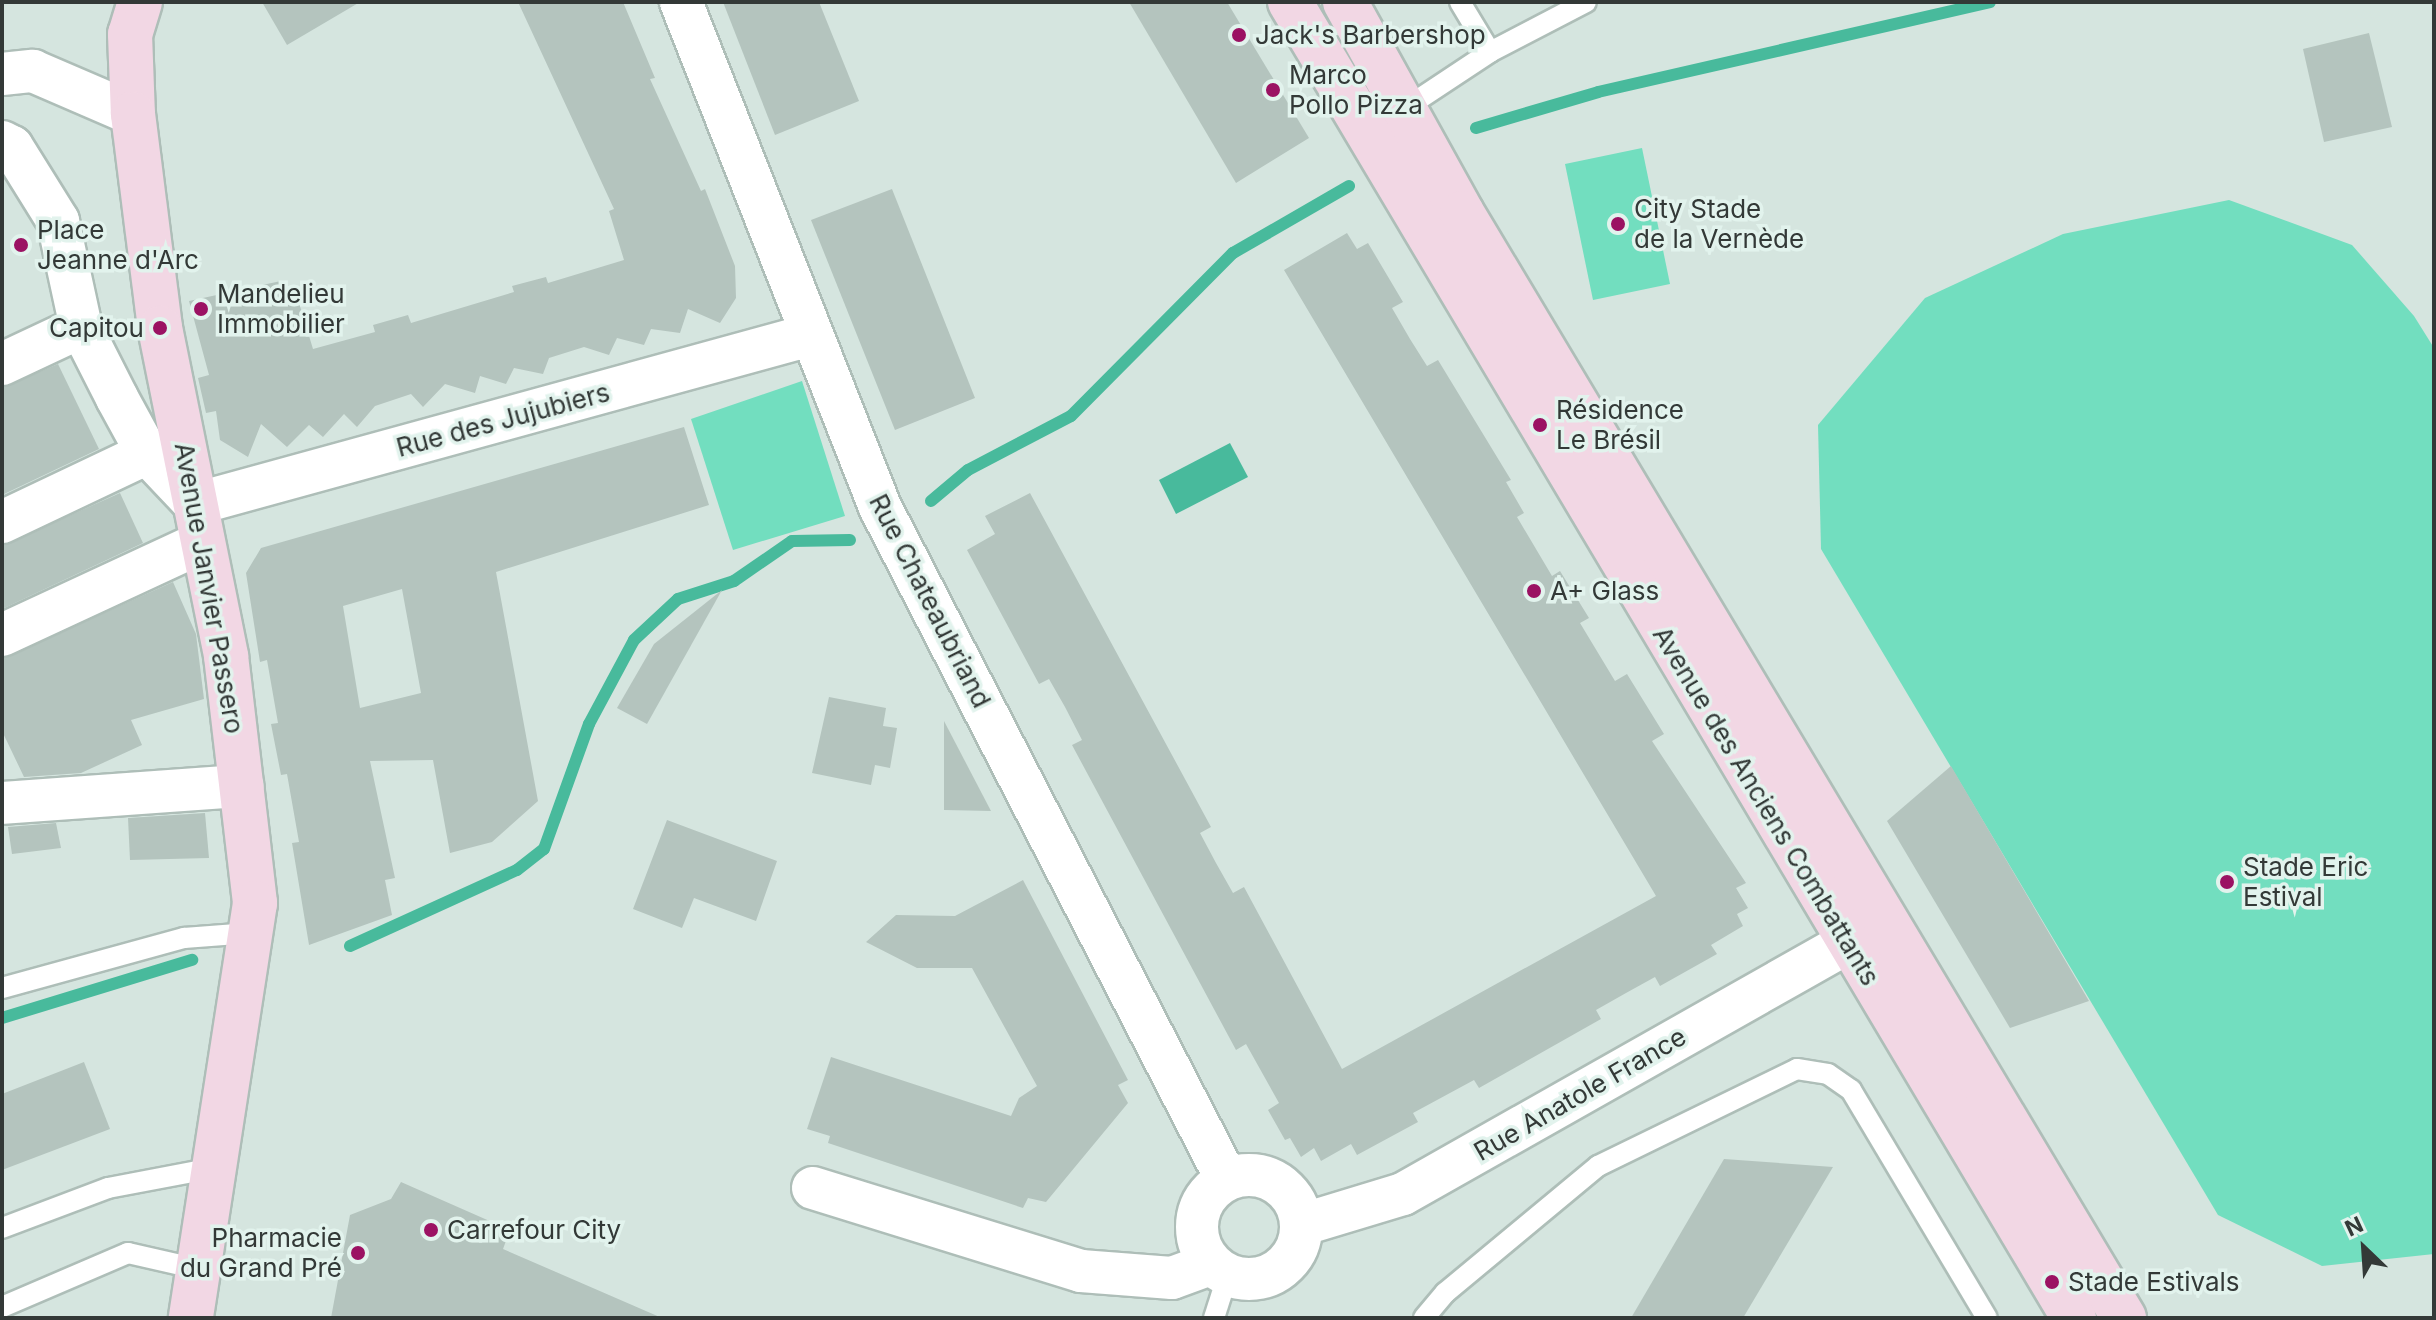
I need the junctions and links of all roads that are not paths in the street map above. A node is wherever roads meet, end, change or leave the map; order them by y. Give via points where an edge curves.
1 (140, 2) edge
2 (681, 2) edge
3 (1290, 2) edge
4 (1345, 2) edge
5 (1460, 2) edge
6 (1586, 2) edge
7 (1490, 52) junction
8 (2, 74) edge
9 (1404, 109) junction
10 (133, 114) junction
11 (2, 142) edge
12 (81, 327) junction
13 (810, 335) junction
14 (2, 364) edge
15 (147, 453) junction
16 (2, 522) edge
17 (199, 523) junction
18 (2, 635) edge
19 (242, 786) junction
20 (2, 803) edge
21 (250, 933) junction
22 (1847, 943) junction
23 (2, 988) edge
24 (214, 1168) junction
25 (1226, 1178) junction
26 (813, 1188) dead end
27 (1304, 1224) junction
28 (2, 1228) edge
29 (198, 1269) junction
30 (1219, 1269) junction
31 (2, 1307) edge
32 (191, 1318) edge
33 (1214, 1318) edge
34 (1424, 1318) edge
35 (1987, 1318) edge
36 (2074, 1318) edge
37 (2124, 1318) edge

1 - 10 main road, Avenue Janvier Passero via 130,34
2 - 13 street, Rue Chateaubriand
3 - 22 main road, Avenue des Anciens Combattants
4 - 9 main road, Avenue des Anciens Combattants
5 - 7 lane
6 - 7 lane
7 - 9 lane
8 - 10 street via 33,71
9 - 37 main road, Avenue des Anciens Combattants
10 - 17 main road, Avenue Janvier Passero via 160,328
11 - 12 street via 12,147 58,221
12 - 14 street
12 - 15 street
13 - 17 street, Rue des Jujubiers
13 - 25 street, Rue Chateaubriand via 880,507
15 - 16 street
15 - 17 street
17 - 18 street, Rue des Jujubiers
17 - 19 main road, Avenue Janvier Passero via 226,656
19 - 20 street
19 - 21 main road, Avenue Janvier Passero via 255,903
21 - 23 lane via 184,938
21 - 24 main road, Avenue Janvier Passero
22 - 27 street, Rue Anatole France via 1403,1194
22 - 36 main road, Avenue des Anciens Combattants
24 - 28 lane via 108,1188
24 - 29 main road, Avenue Janvier Passero
25 - 27 street via 1260,1174 1291,1192
25 - 30 street via 1198,1210 1197,1243
26 - 30 street via 1081,1271 1172,1278
27 - 30 street via 1284,1269 1241,1281
29 - 31 lane via 128,1253
29 - 32 main road, Avenue Janvier Passero
30 - 33 lane
34 - 35 lane via 1445,1293 1598,1166 1797,1069 1828,1074 1851,1090

